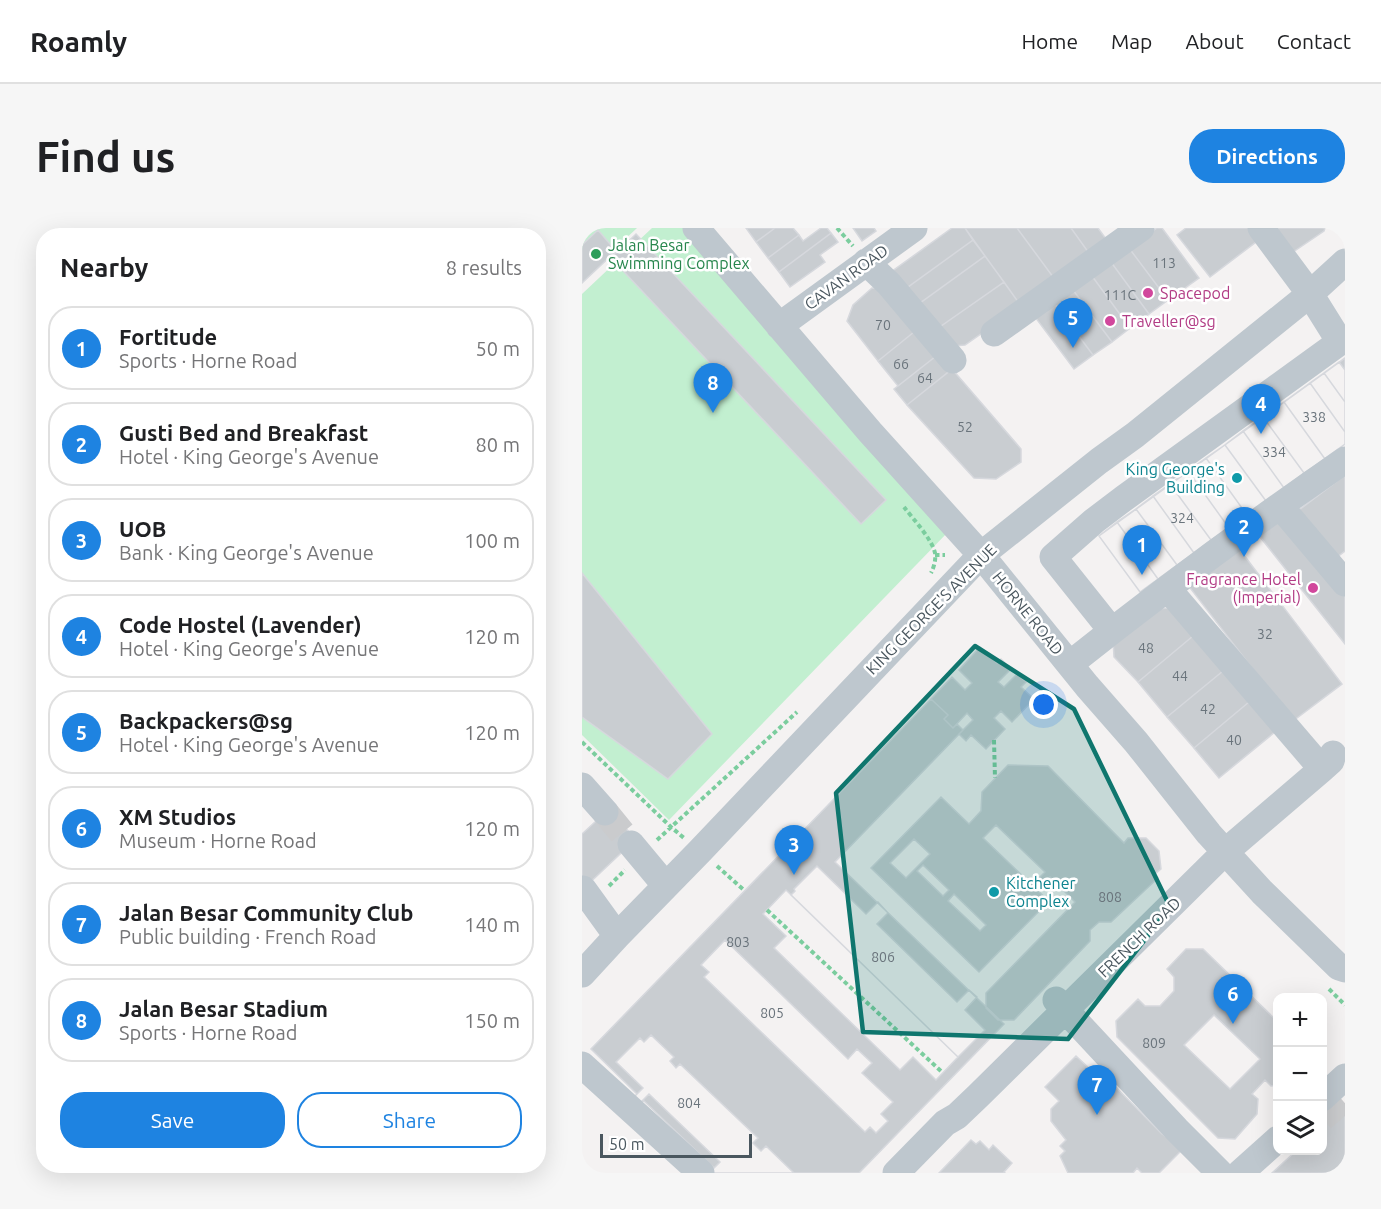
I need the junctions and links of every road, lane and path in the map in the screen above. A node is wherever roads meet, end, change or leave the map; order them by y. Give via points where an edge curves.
1 (696, 228) edge
2 (914, 228) edge
3 (1141, 228) edge
4 (1261, 228) edge
5 (866, 262) junction
6 (1345, 262) edge
7 (1310, 294) junction
8 (779, 326) junction
9 (994, 333) dead end
10 (953, 360) dead end
11 (1345, 460) edge
12 (1066, 488) junction
13 (1280, 506) junction
14 (1094, 521) junction
15 (945, 555) dead end
16 (981, 555) junction
17 (928, 580) dead end
18 (1345, 583) edge
19 (1168, 589) junction
20 (1112, 631) junction
21 (1070, 664) junction
22 (804, 706) dead end
23 (994, 740) dead end
24 (582, 742) edge
25 (1329, 757) edge
26 (995, 778) dead end
27 (671, 826) junction
28 (1220, 846) junction
29 (636, 850) junction
30 (700, 850) junction
31 (666, 886) junction
32 (745, 891) dead end
33 (588, 895) edge
34 (767, 910) dead end
35 (617, 936) junction
36 (582, 974) edge
37 (1343, 975) edge
38 (1061, 1004) junction
39 (582, 1065) edge
40 (943, 1073) dead end
41 (1345, 1077) edge
42 (1327, 1094) edge
43 (1273, 1143) edge
44 (700, 1173) edge
45 (896, 1173) edge
46 (1220, 1173) edge
47 (1239, 1173) edge

1 - 8 street, HORNE ROAD
2 - 5 street, CAVAN ROAD
3 - 9 street
4 - 7 street
5 - 8 street, CAVAN ROAD
5 - 10 street
6 - 7 street, KING GEORGE'S AVENUE
7 - 12 street, KING GEORGE'S AVENUE
7 - 14 street via 1340,342
8 - 16 street, HORNE ROAD
11 - 13 street
12 - 14 street
12 - 16 street, KING GEORGE'S AVENUE
13 - 18 street
13 - 19 street
14 - 20 street via 1053,556
15 - 17 path via 935,555
16 - 21 street, HORNE ROAD
16 - 30 street, KING GEORGE'S AVENUE
19 - 20 street
19 - 25 street
20 - 21 street
21 - 28 street, HORNE ROAD
22 - 27 path
23 - 26 path
24 - 27 path
25 - 28 street, FRENCH ROAD
25 - 28 street, FRENCH ROAD via 1250,811
27 - 29 path
27 - 30 path
28 - 37 street, HORNE ROAD
28 - 38 street, FRENCH ROAD
29 - 31 street
29 - 33 path
30 - 31 street, KING GEORGE'S AVENUE
30 - 32 path
31 - 35 street, KING GEORGE'S AVENUE
33 - 35 street
34 - 40 path
35 - 36 street, KING GEORGE'S AVENUE
38 - 45 street, FRENCH ROAD via 957,1116 945,1123
38 - 46 street
39 - 44 street
41 - 42 street
43 - 47 street

